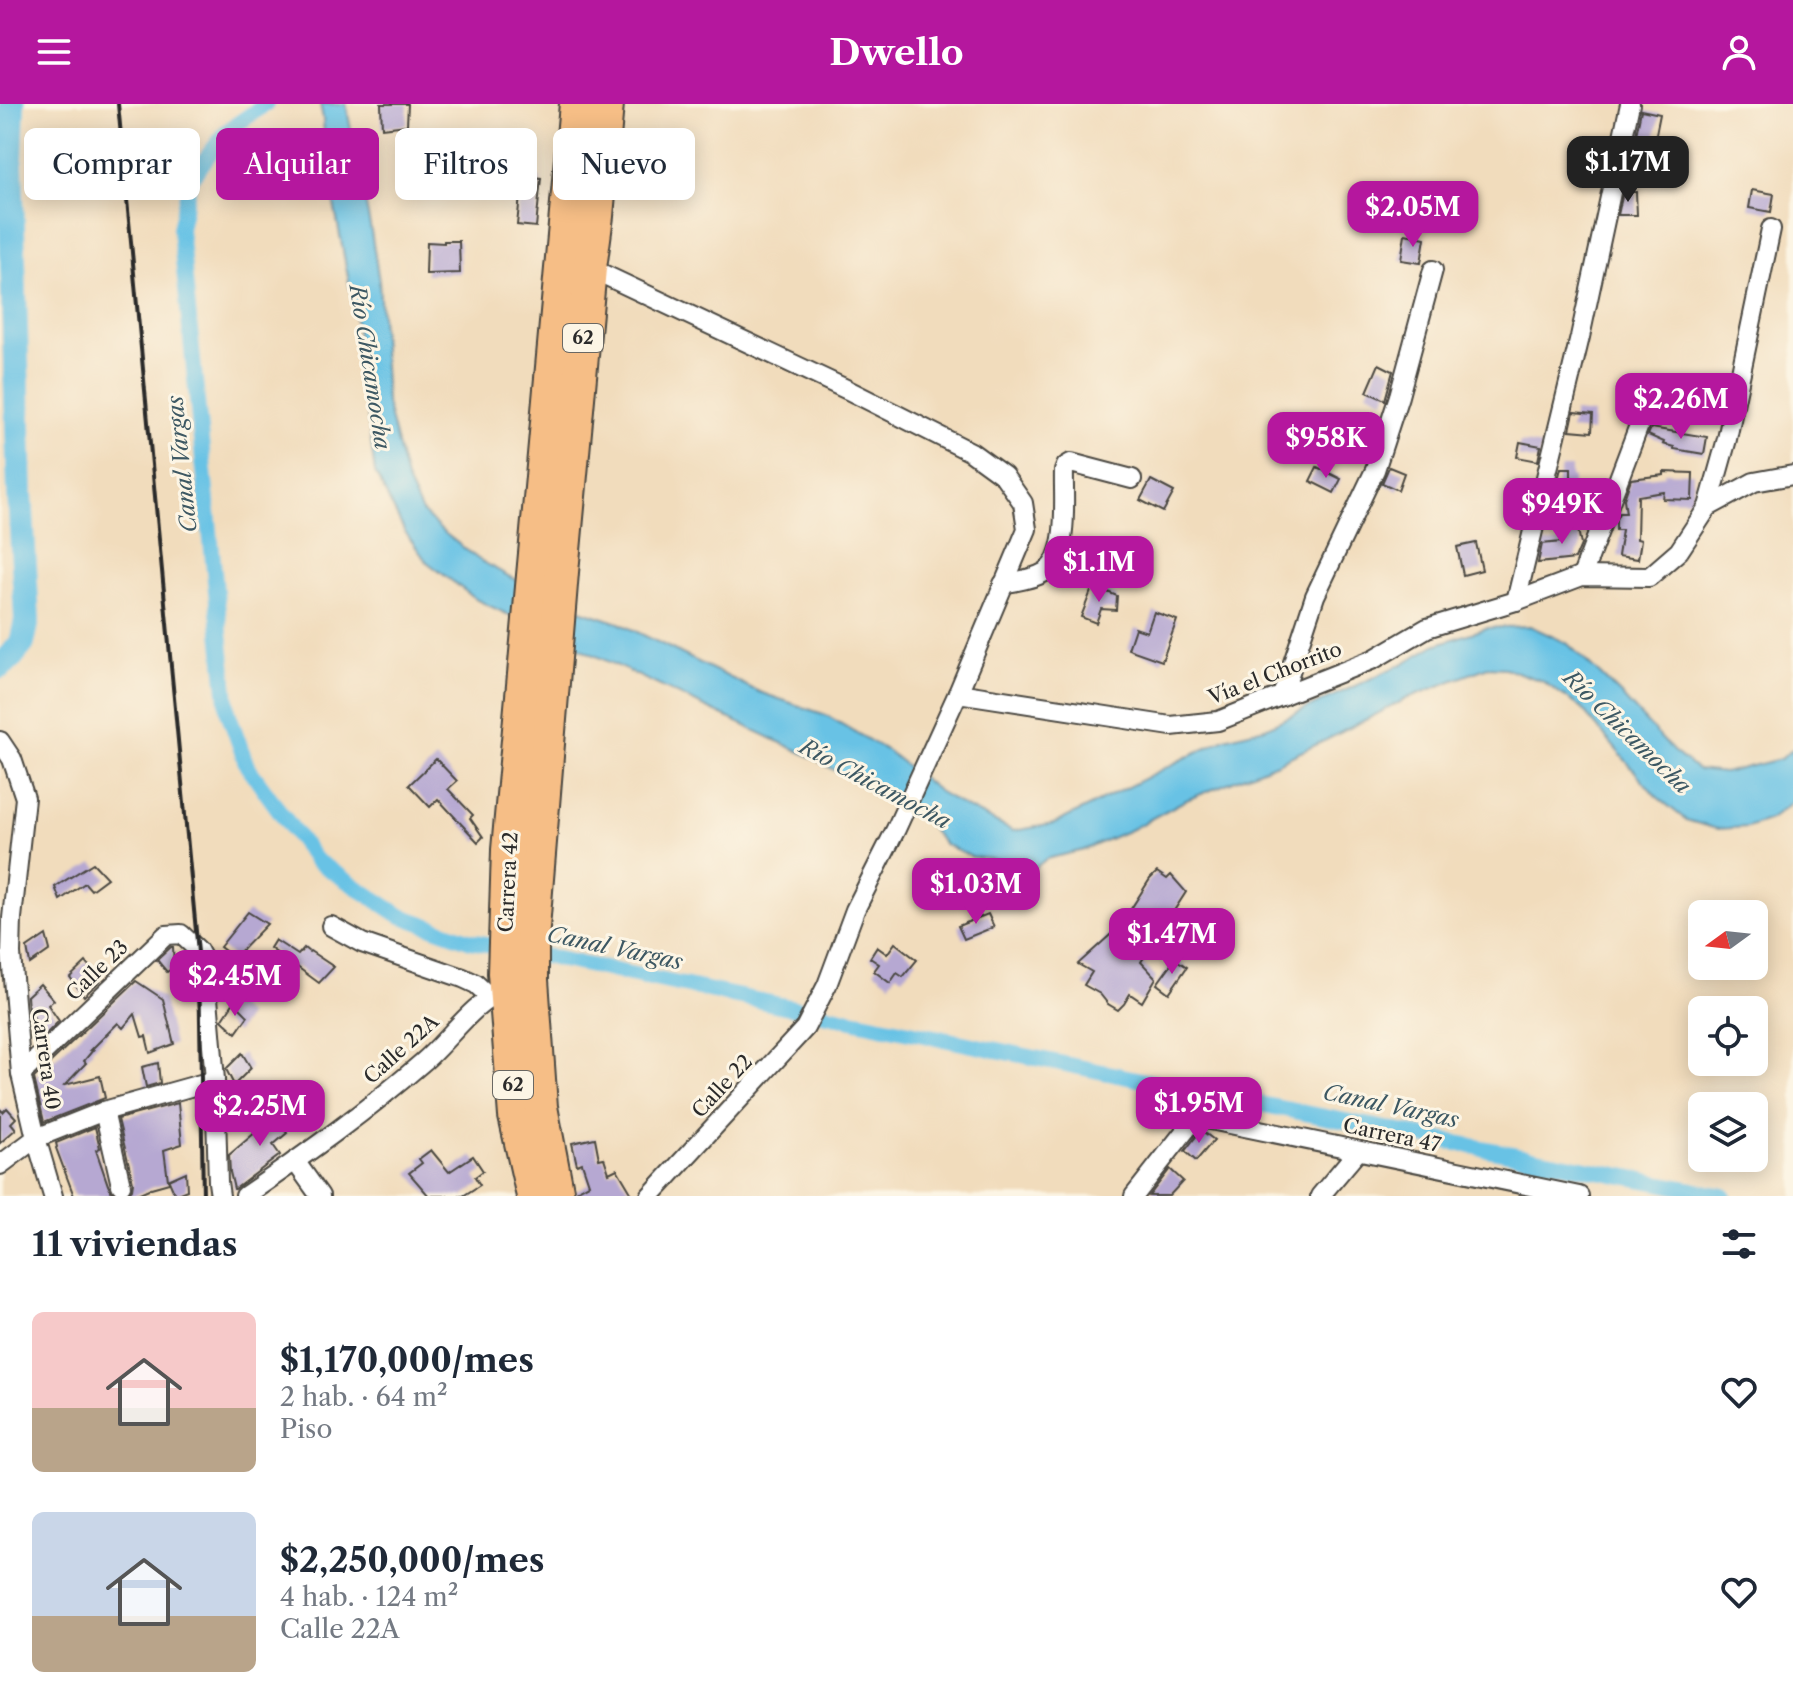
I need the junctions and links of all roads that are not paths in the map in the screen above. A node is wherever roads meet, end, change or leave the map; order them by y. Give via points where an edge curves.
1 (576, 104) edge
2 (607, 104) edge
3 (1630, 104) edge
4 (1771, 229) dead end
5 (590, 268) junction
6 (1433, 270) dead end
7 (1652, 391) dead end
8 (1793, 475) edge
9 (1132, 479) dead end
10 (1708, 507) junction
11 (548, 570) junction
12 (1582, 576) junction
13 (1003, 584) junction
14 (1516, 601) junction
15 (958, 693) junction
16 (1282, 696) junction
17 (0, 741) edge
18 (331, 926) dead end
19 (6, 955) edge
20 (508, 985) junction
21 (21, 1074) junction
22 (215, 1080) junction
23 (104, 1111) junction
24 (36, 1138) junction
25 (1358, 1151) junction
26 (295, 1161) junction
27 (0, 1165) edge
28 (121, 1185) dead end
29 (53, 1196) edge
30 (220, 1196) edge
31 (245, 1196) edge
32 (320, 1196) edge
33 (533, 1196) edge
34 (558, 1196) edge
35 (650, 1196) edge
36 (1134, 1196) edge
37 (1320, 1196) edge
38 (1579, 1196) edge

1 - 11 highway, 62
2 - 5 highway, 62
3 - 14 street
4 - 10 street
5 - 11 highway, 62
5 - 13 street via 862,396 971,452 1004,476 1023,503 1027,529
6 - 16 street via 1375,470 1315,596
7 - 12 street
8 - 10 street, Vía el Chorrito via 1754,482
9 - 13 street via 1066,466 1057,561 1044,573
10 - 12 street, Vía el Chorrito via 1679,551 1649,577
11 - 20 highway, Carrera 42 / 62 via 518,937
12 - 14 street, Vía el Chorrito
13 - 15 street
14 - 16 street, Vía el Chorrito via 1427,628 1374,659
15 - 16 street, Vía el Chorrito via 1171,726 1218,721
15 - 35 street, Calle 22 via 805,1028
17 - 19 street, Carrera 40 via 25,798
18 - 20 street via 362,943 476,984
19 - 21 street, Carrera 40
20 - 26 street, Calle 22A via 425,1061
20 - 33 highway, Carrera 42 / 62 via 515,1116
20 - 34 highway, Carrera 42 / 62
21 - 22 street, Calle 23 via 166,935 181,934 205,963
21 - 24 street, Carrera 40
22 - 23 street
22 - 30 street
23 - 24 street
23 - 28 street
24 - 27 street
24 - 29 street, Carrera 40
25 - 36 street, Carrera 47 via 1196,1117
25 - 37 street
25 - 38 street, Carrera 47
26 - 31 street, Calle 22A
26 - 32 street

